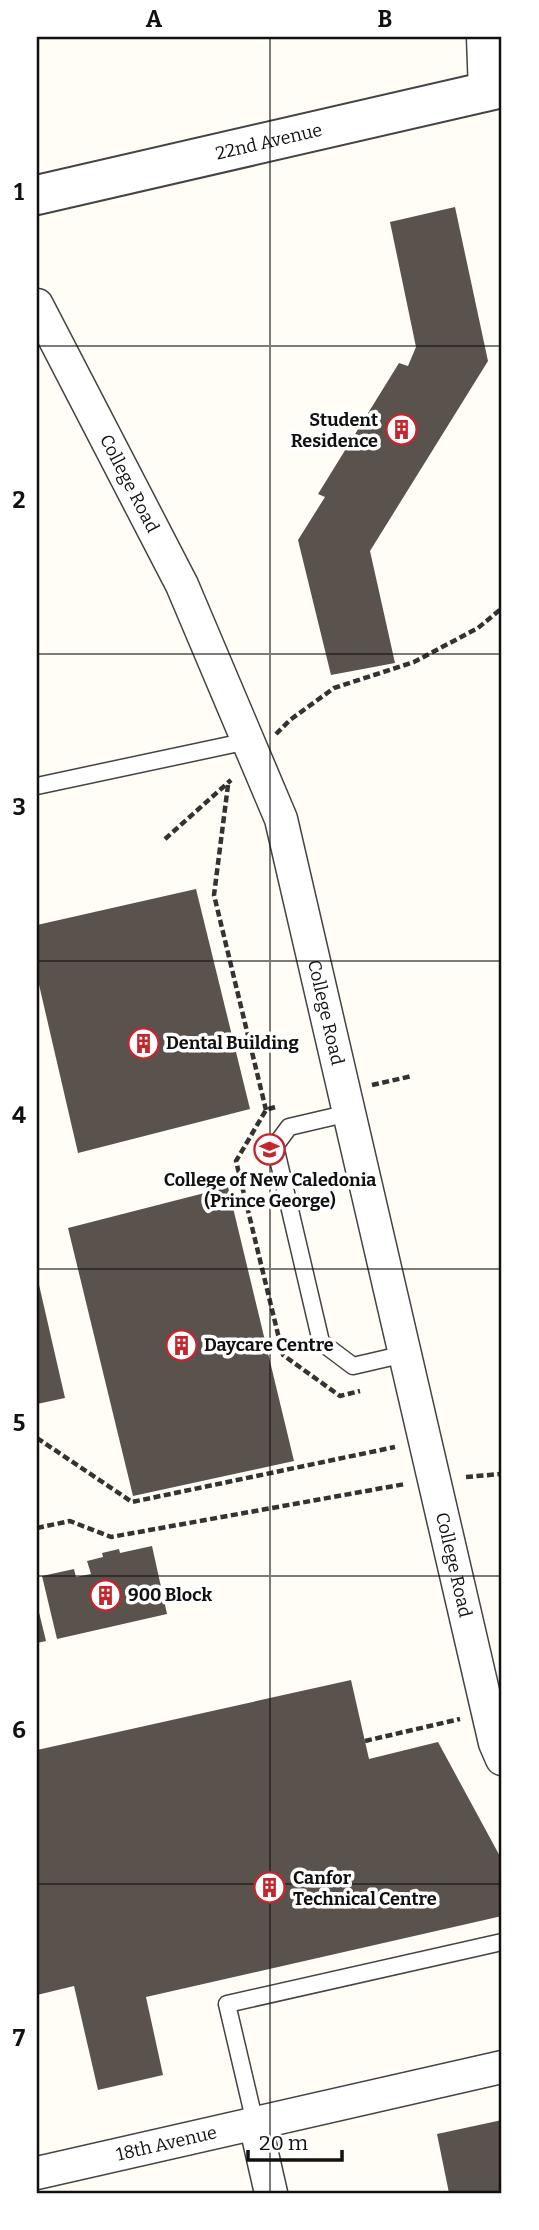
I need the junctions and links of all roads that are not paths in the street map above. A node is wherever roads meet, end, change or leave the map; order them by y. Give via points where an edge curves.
1 (482, 37) edge
2 (494, 90) edge
3 (37, 195) edge
4 (37, 306) edge
5 (251, 748) junction
6 (37, 786) edge
7 (349, 1113) junction
8 (405, 1354) junction
9 (502, 1759) edge
10 (502, 1942) edge
11 (502, 2067) edge
12 (255, 2123) junction
13 (37, 2173) edge
14 (271, 2193) edge

1 - 2 street
2 - 3 street, 22nd Avenue
4 - 5 street, College Road via 183,585
5 - 6 lane
5 - 7 street, College Road via 281,819
7 - 8 street, College Road
7 - 8 lane via 289,1127 275,1146 321,1342 353,1366
8 - 9 street, College Road
10 - 12 lane via 227,2004
11 - 12 street, 18th Avenue
12 - 13 street, 18th Avenue
12 - 14 street

